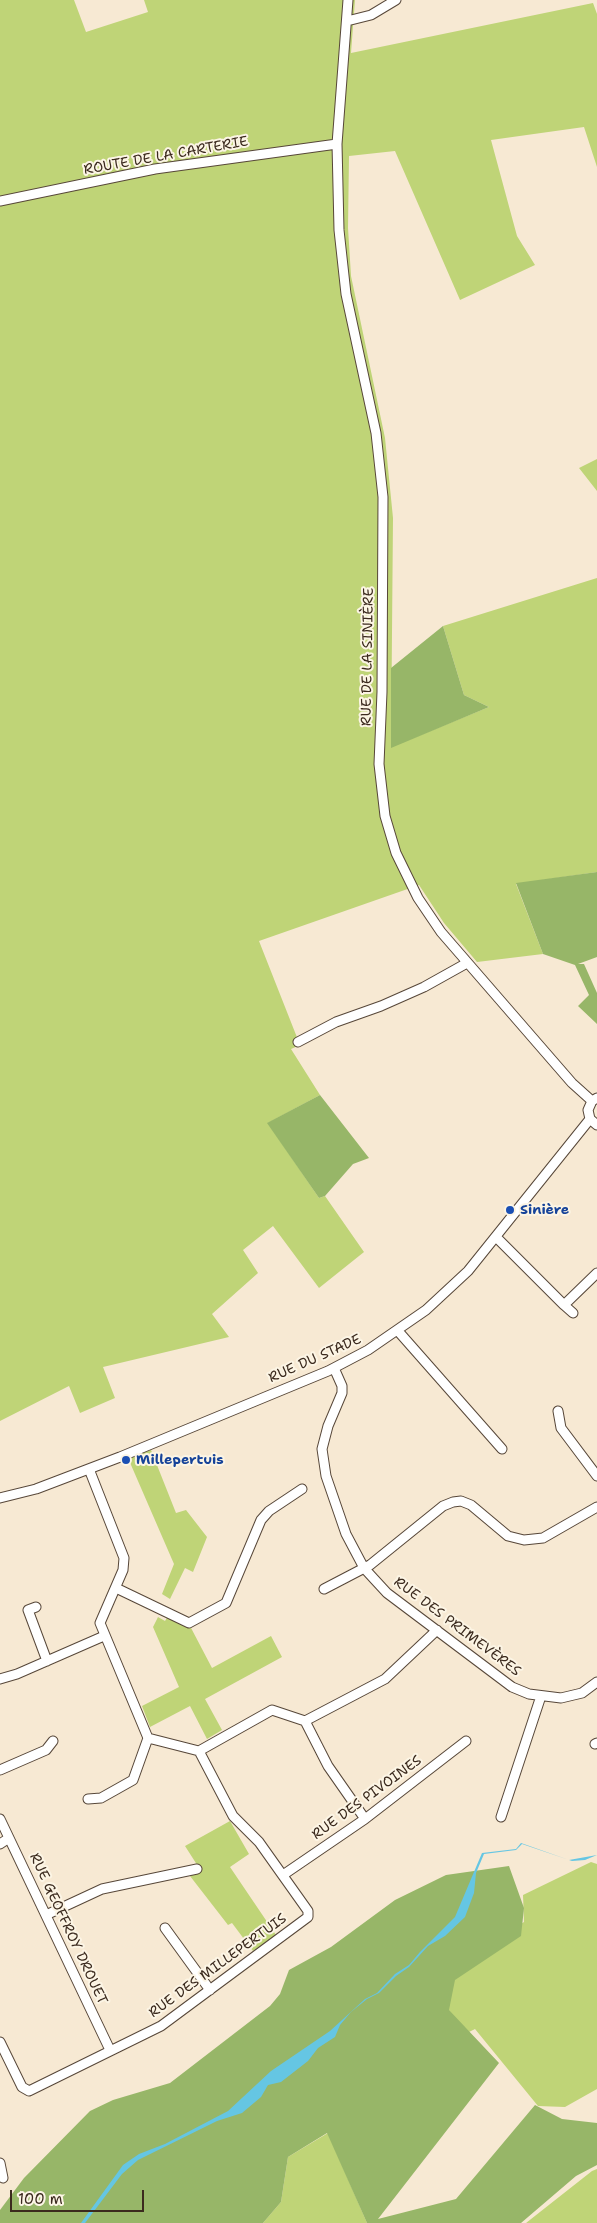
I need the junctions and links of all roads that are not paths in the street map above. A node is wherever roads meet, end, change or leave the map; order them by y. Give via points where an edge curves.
1 (348, 0) edge
2 (396, 0) edge
3 (347, 21) junction
4 (337, 144) junction
5 (0, 201) edge
6 (467, 963) junction
7 (298, 1042) dead end
8 (595, 1100) edge
9 (594, 1122) edge
10 (496, 1237) junction
11 (597, 1274) edge
12 (564, 1305) junction
13 (573, 1313) dead end
14 (398, 1331) junction
15 (334, 1368) junction
16 (558, 1411) dead end
17 (502, 1449) dead end
18 (88, 1469) junction
19 (597, 1476) edge
20 (302, 1489) dead end
21 (0, 1498) edge
22 (597, 1507) edge
23 (364, 1568) junction
24 (116, 1588) junction
25 (324, 1589) dead end
26 (36, 1607) dead end
27 (437, 1630) junction
28 (104, 1636) junction
29 (47, 1661) junction
30 (0, 1679) edge
31 (597, 1682) edge
32 (541, 1696) junction
33 (305, 1721) junction
34 (148, 1738) junction
35 (52, 1741) dead end
36 (466, 1741) dead end
37 (199, 1751) junction
38 (0, 1770) edge
39 (88, 1799) dead end
40 (500, 1817) dead end
41 (0, 1819) edge
42 (365, 1819) junction
43 (8, 1838) junction
44 (0, 1844) edge
45 (197, 1870) dead end
46 (283, 1875) junction
47 (46, 1915) junction
48 (165, 1928) dead end
49 (210, 1990) junction
50 (0, 2042) edge
51 (110, 2050) junction
52 (0, 2163) edge
53 (3, 2178) dead end

1 - 3 street, RUE DE LA SINIÈRE
2 - 3 street via 370,15
3 - 4 street, RUE DE LA SINIÈRE
4 - 5 street, ROUTE DE LA CARTERIE via 155,169
4 - 6 street, RUE DE LA SINIÈRE via 339,230 346,294 376,433 383,497 379,764 385,816 396,853 418,898
6 - 7 street via 424,987 336,1022
6 - 8 street, RUE DE LA SINIÈRE via 572,1083
8 - 9 street via 588,1110
9 - 10 street, RUE DU STADE
10 - 12 street
10 - 14 street, RUE DU STADE via 449,1290
11 - 12 street
12 - 13 street
14 - 15 street, RUE DU STADE
14 - 17 street
15 - 18 street, RUE DU STADE
15 - 23 street, RUE DES PRIMEVÈRES via 342,1393 322,1449 334,1505
16 - 19 street via 561,1428
18 - 21 street, RUE DU STADE via 36,1489
18 - 24 street via 124,1558
20 - 24 street via 261,1520 226,1603 189,1623
22 - 23 street via 543,1538 524,1540 508,1536 471,1505 453,1502 443,1506
23 - 25 street
23 - 27 street, RUE DES PRIMEVÈRES via 387,1593
24 - 28 street via 100,1623
26 - 29 street via 28,1610
27 - 32 street, RUE DES PRIMEVÈRES via 512,1688
27 - 33 street via 385,1679
28 - 29 street
28 - 34 street
29 - 30 street
31 - 32 street, RUE DES PRIMEVÈRES via 582,1693 562,1698
32 - 40 street
33 - 37 street via 272,1710
33 - 42 street via 328,1766
34 - 37 street
34 - 39 street via 133,1780 101,1798
35 - 38 street via 46,1750
36 - 42 street, RUE DES PIVOINES
37 - 46 street, RUE DES MILLEPERTUIS via 233,1816 259,1842
41 - 43 street, RUE GEOFFROY DROUET
42 - 46 street, RUE DES PIVOINES
43 - 44 street
43 - 47 street, RUE GEOFFROY DROUET
45 - 47 street via 102,1889
46 - 49 street, RUE DES MILLEPERTUIS via 308,1912 308,1917
47 - 51 street, RUE GEOFFROY DROUET
48 - 49 street
49 - 51 street, RUE DES MILLEPERTUIS via 161,2026
50 - 51 street, RUE DES MILLEPERTUIS via 22,2087 29,2091
52 - 53 street

